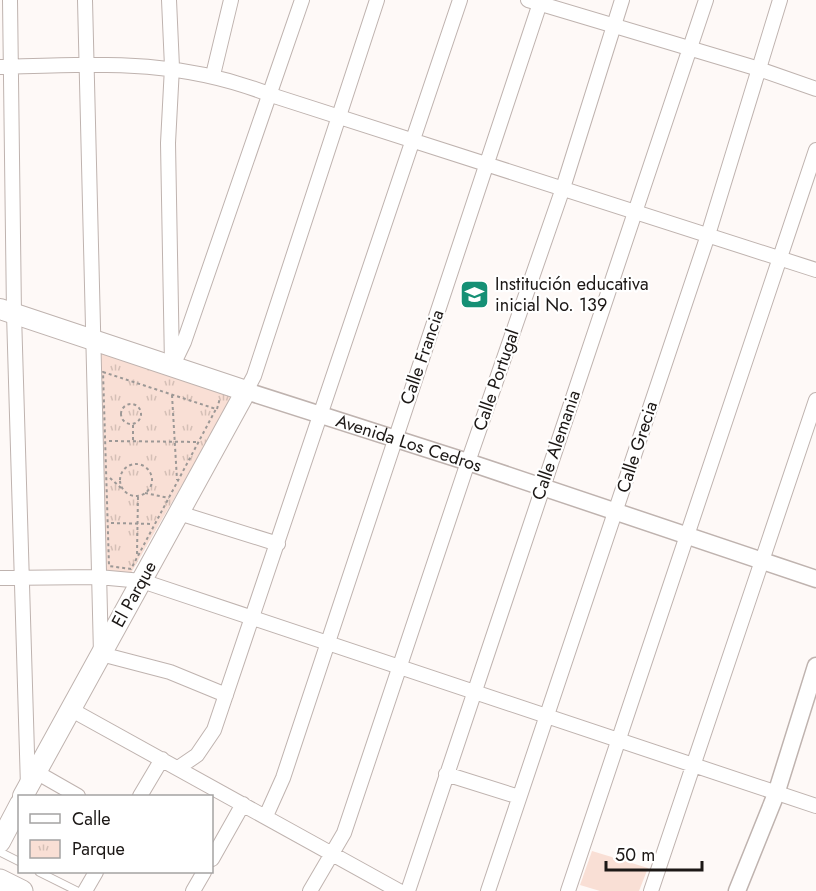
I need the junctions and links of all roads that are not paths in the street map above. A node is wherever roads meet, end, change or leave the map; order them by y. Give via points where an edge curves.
1 (10, 0) edge
2 (85, 0) edge
3 (169, 0) edge
4 (231, 0) edge
5 (302, 0) edge
6 (377, 0) edge
7 (460, 0) edge
8 (622, 0) edge
9 (706, 0) edge
10 (780, 0) edge
11 (536, 1) edge
12 (615, 25) junction
13 (692, 48) junction
14 (87, 65) junction
15 (5, 67) edge
16 (172, 67) junction
17 (759, 69) junction
18 (213, 75) junction
19 (816, 89) edge
20 (272, 95) junction
21 (339, 115) junction
22 (413, 139) junction
23 (816, 150) edge
24 (488, 163) junction
25 (563, 188) junction
26 (634, 211) junction
27 (708, 235) junction
28 (779, 258) junction
29 (816, 270) edge
30 (7, 312) edge
31 (92, 341) junction
32 (172, 367) junction
33 (246, 391) junction
34 (816, 400) edge
35 (321, 415) junction
36 (394, 438) junction
37 (468, 462) junction
38 (542, 487) junction
39 (178, 505) junction
40 (616, 512) junction
41 (686, 537) junction
42 (278, 544) junction
43 (762, 561) junction
44 (98, 577) junction
45 (0, 578) edge
46 (21, 578) junction
47 (816, 579) edge
48 (142, 581) junction
49 (253, 618) junction
50 (327, 642) junction
51 (101, 654) junction
52 (816, 666) edge
53 (401, 667) junction
54 (473, 691) junction
55 (226, 695) junction
56 (70, 709) junction
57 (545, 716) junction
58 (620, 741) junction
59 (162, 759) junction
60 (693, 766) junction
61 (178, 768) junction
62 (446, 774) junction
63 (27, 790) edge
64 (776, 794) junction
65 (70, 795) edge
66 (141, 795) edge
67 (519, 797) junction
68 (243, 804) junction
69 (816, 806) edge
70 (18, 807) edge
71 (266, 816) junction
72 (0, 842) edge
73 (0, 852) edge
74 (332, 853) junction
75 (213, 857) edge
76 (18, 861) edge
77 (41, 873) edge
78 (95, 873) edge
79 (203, 873) edge
80 (0, 880) edge
81 (22, 891) edge
82 (77, 891) edge
83 (85, 891) edge
84 (193, 891) edge
85 (310, 891) edge
86 (399, 891) edge
87 (408, 891) edge
88 (488, 891) edge
89 (568, 891) edge
90 (651, 891) edge
91 (737, 891) edge

1 - 15 street
2 - 14 street
3 - 16 street
4 - 18 street
5 - 20 street
6 - 21 street
7 - 22 street
8 - 12 street, Calle Portugal
9 - 13 street, Calle Alemania
10 - 17 street, Calle Grecia
11 - 12 street
11 - 24 street, Calle Francia
12 - 13 street
12 - 25 street, Calle Portugal
13 - 17 street
13 - 26 street, Calle Alemania
14 - 15 street
14 - 16 street
14 - 31 street
15 - 30 street
16 - 18 street
16 - 32 street via 168,142
17 - 19 street
17 - 27 street, Calle Grecia
18 - 20 street
20 - 21 street
20 - 32 street
21 - 22 street
21 - 33 street
22 - 24 street
22 - 35 street
23 - 28 street
24 - 25 street
24 - 36 street, Calle Francia
25 - 26 street
25 - 37 street, Calle Portugal
26 - 27 street
26 - 38 street, Calle Alemania
27 - 28 street
27 - 40 street, Calle Grecia
28 - 29 street
28 - 41 street
30 - 31 main road, Avenida Los Cedros
30 - 46 street
31 - 32 main road, Avenida Los Cedros
31 - 44 street
32 - 33 main road, Avenida Los Cedros
33 - 35 street, Avenida Los Cedros
33 - 39 main road, El Parque
34 - 43 street
35 - 36 street, Avenida Los Cedros
35 - 42 street
36 - 37 street, Avenida Los Cedros
36 - 50 street, Calle Francia
37 - 38 street, Avenida Los Cedros
37 - 53 street, Calle Portugal
38 - 40 street, Avenida Los Cedros
38 - 54 street, Calle Alemania
39 - 42 street
39 - 48 main road, El Parque
40 - 41 street, Avenida Los Cedros
40 - 57 street, Calle Grecia
41 - 43 street, Avenida Los Cedros
41 - 58 street
42 - 49 street
43 - 47 street, Avenida Los Cedros
43 - 60 street
44 - 46 street
44 - 48 street
44 - 51 street
45 - 46 street
46 - 63 street
48 - 49 street
48 - 51 main road, El Parque
49 - 50 street
49 - 55 street
50 - 53 street
50 - 71 street, Calle Francia via 283,778
51 - 55 street via 170,672
51 - 56 main road, El Parque
52 - 64 street
53 - 54 street
53 - 74 street, Calle Portugal via 344,833
54 - 57 street
54 - 62 street, Calle Alemania
55 - 61 street via 207,743
56 - 59 street
56 - 63 main road, El Parque
57 - 58 street
57 - 67 street, Calle Grecia
58 - 60 street
58 - 89 street
59 - 61 street
59 - 66 street
60 - 64 street
60 - 90 street
61 - 68 street
62 - 67 street
62 - 87 street, Calle Alemania
63 - 65 street
64 - 69 street
64 - 91 street
67 - 88 street, Calle Grecia
68 - 71 street
68 - 75 street
70 - 72 main road, El Parque
71 - 74 street
73 - 76 lane
74 - 85 street, Calle Portugal
74 - 86 street
77 - 82 lane
78 - 83 street
79 - 84 street
80 - 81 main road

